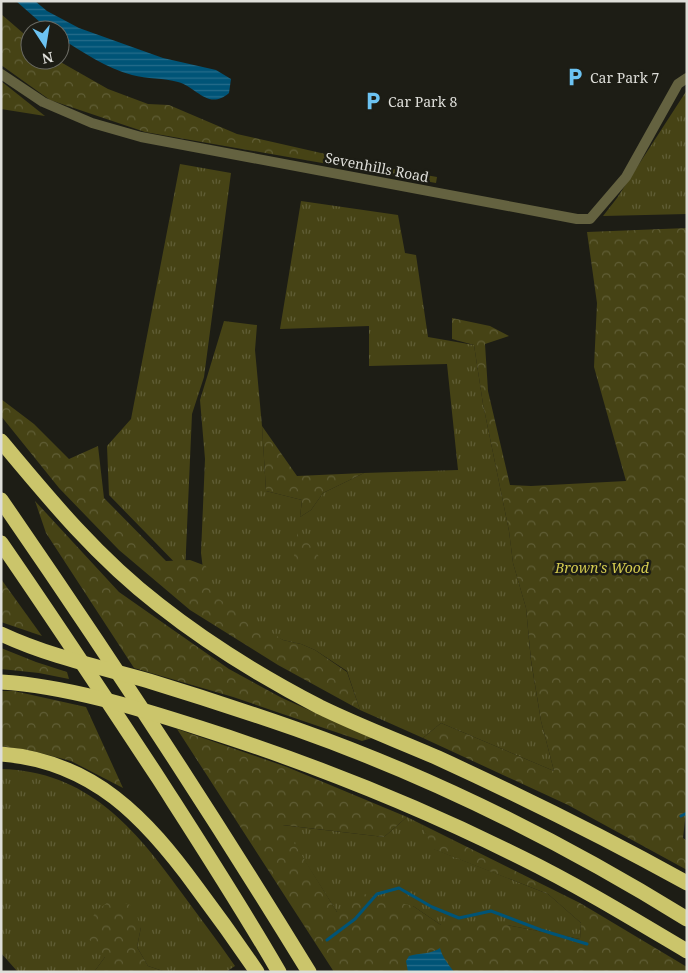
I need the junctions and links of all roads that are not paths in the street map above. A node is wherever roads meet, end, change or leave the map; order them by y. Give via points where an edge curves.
1 (1, 74) edge
2 (687, 78) edge
3 (1, 441) edge
4 (1, 500) edge
5 (1, 543) edge
6 (1, 634) edge
7 (1, 682) edge
8 (1, 754) edge
9 (687, 883) edge
10 (687, 919) edge
11 (687, 951) edge
12 (257, 972) edge
13 (279, 972) edge
14 (309, 972) edge

1 - 2 street, Sevenhills Road via 43,102 92,123 141,137 577,219 590,219 626,177 678,84
3 - 9 highway via 67,520 104,558 160,606 230,655 320,707 519,796
4 - 14 highway via 170,752
5 - 13 highway via 55,620 241,906
6 - 10 highway via 51,654 152,682 298,730 406,773 540,836 609,872
7 - 11 highway via 80,695 173,720 300,761 419,810 523,858
8 - 12 highway via 44,761 71,771 126,806 171,854

